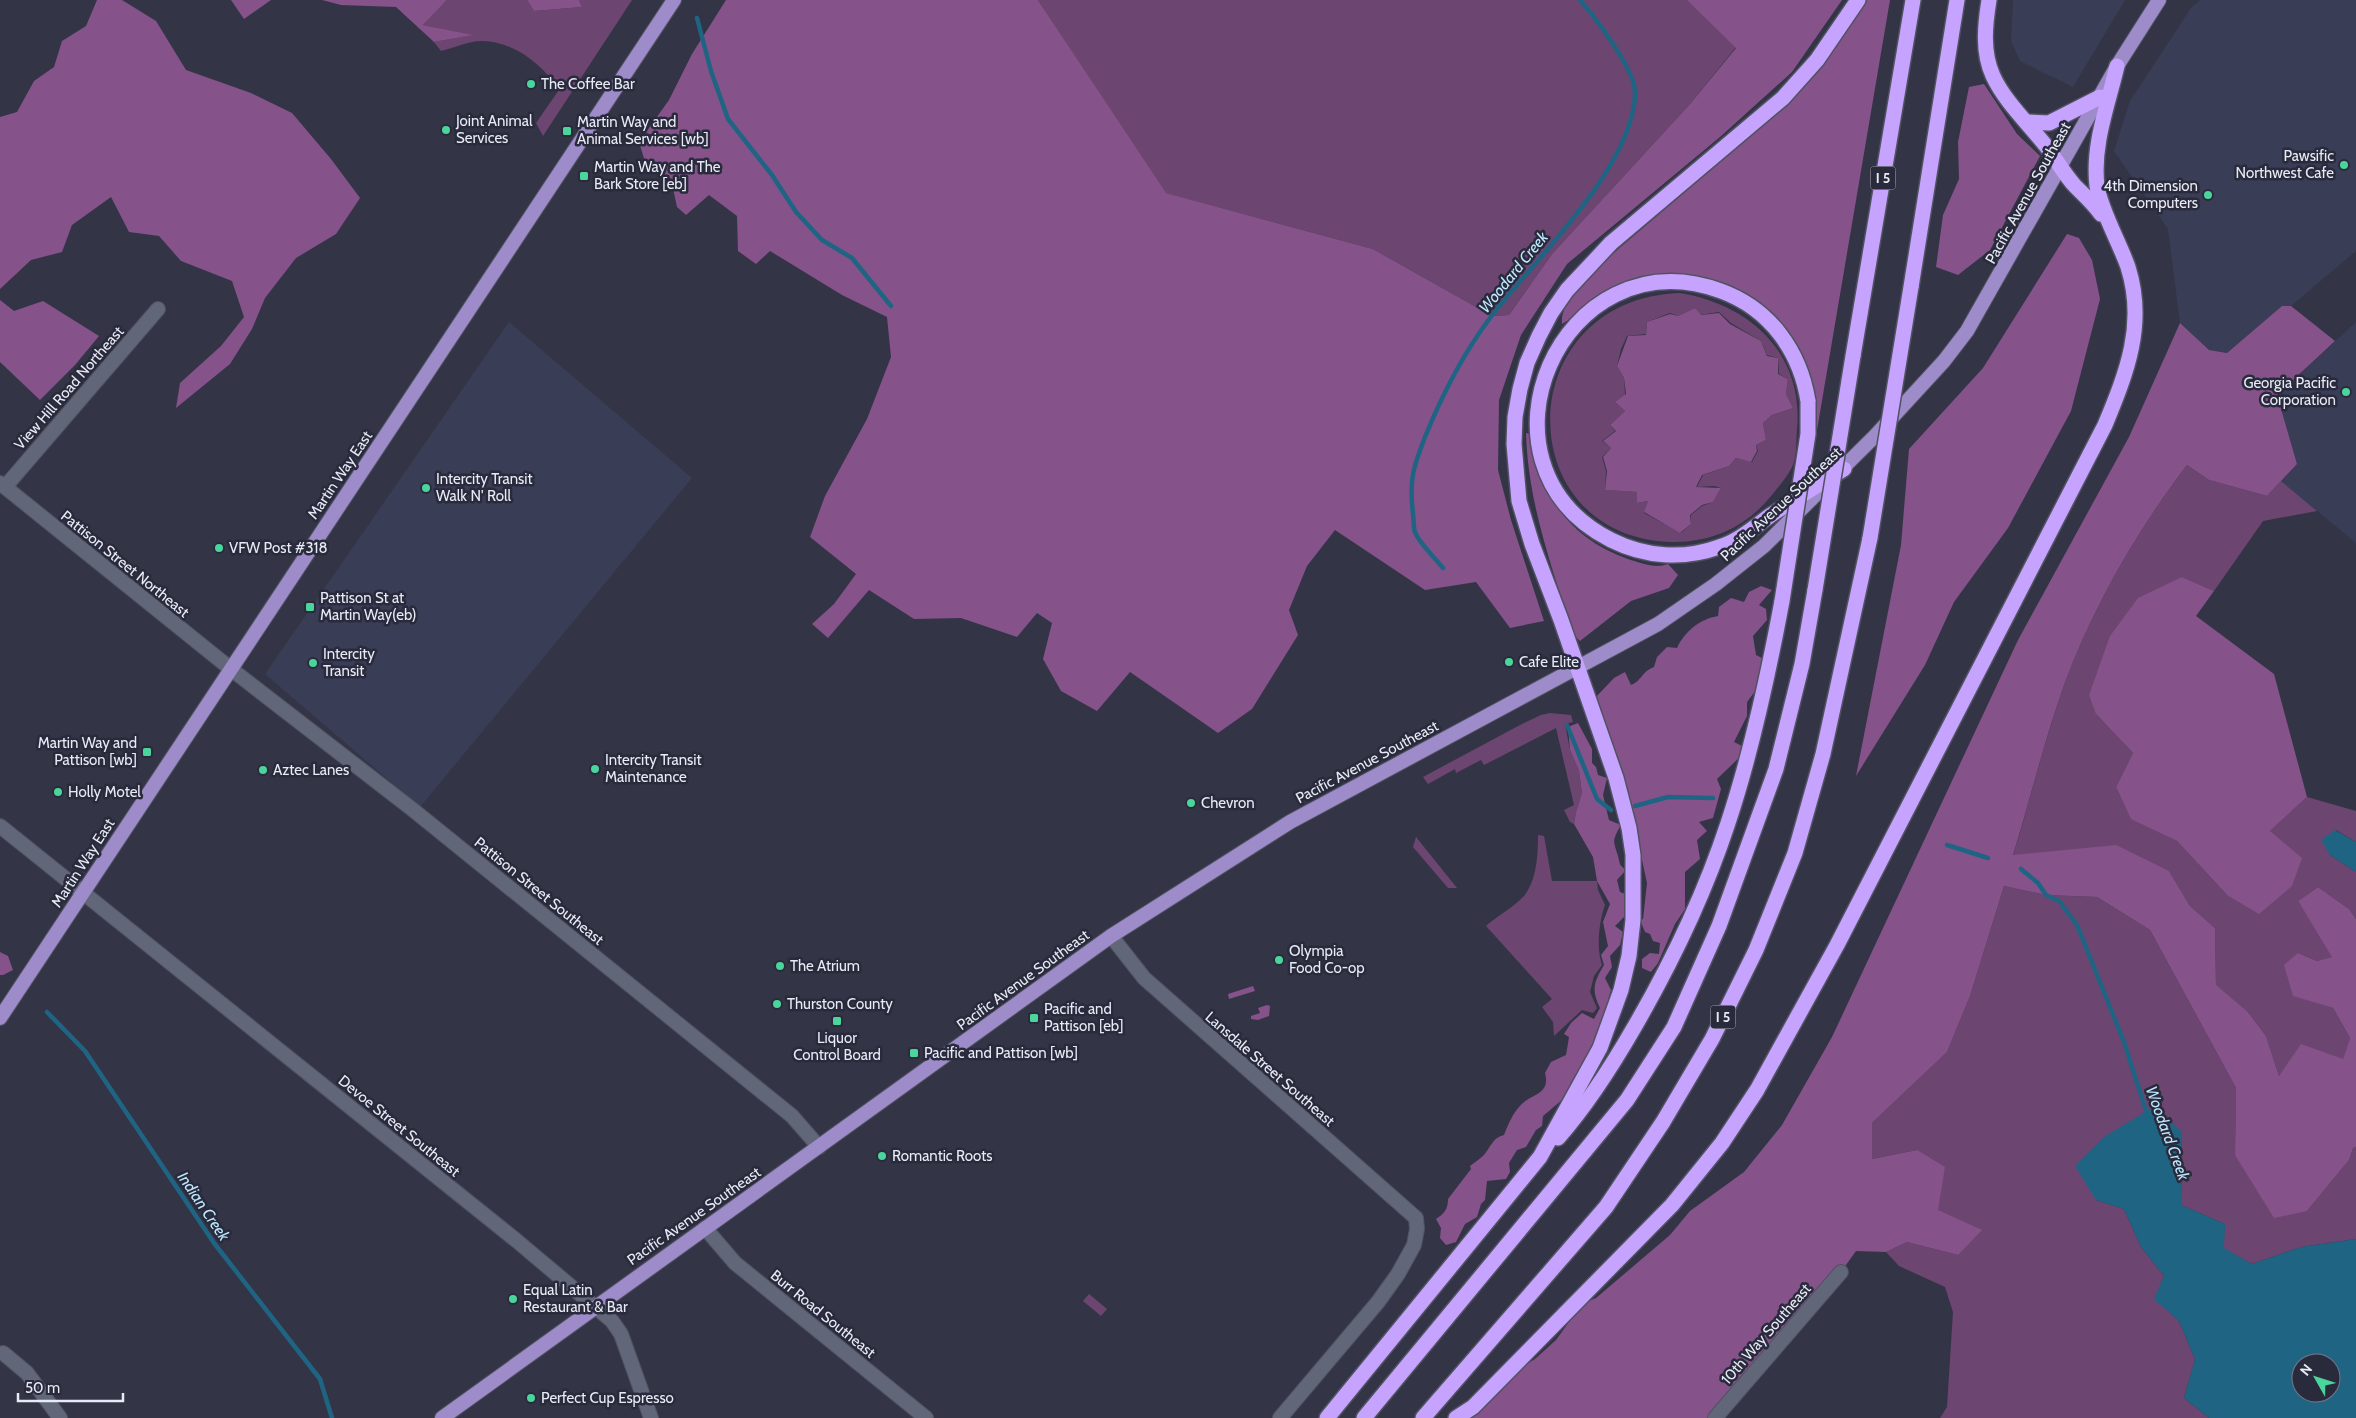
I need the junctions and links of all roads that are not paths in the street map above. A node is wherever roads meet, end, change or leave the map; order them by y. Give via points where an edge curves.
1 (674, 0) edge
2 (1858, 0) edge
3 (1912, 0) edge
4 (1957, 0) edge
5 (1989, 0) edge
6 (2159, 0) edge
7 (2117, 66) junction
8 (2100, 97) junction
9 (2026, 122) junction
10 (2061, 167) junction
11 (2112, 229) junction
12 (158, 310) dead end
13 (1844, 469) junction
14 (3, 485) edge
15 (1578, 667) junction
16 (231, 669) junction
17 (0, 826) edge
18 (83, 893) junction
19 (1111, 936) junction
20 (0, 1018) edge
21 (820, 1147) junction
22 (1540, 1157) junction
23 (705, 1228) junction
24 (1841, 1272) dead end
25 (595, 1307) junction
26 (3, 1353) dead end
27 (60, 1418) edge
28 (442, 1418) edge
29 (651, 1418) edge
30 (926, 1418) edge
31 (1280, 1418) edge
32 (1327, 1418) edge
33 (1364, 1418) edge
34 (1423, 1418) edge
35 (1456, 1418) edge
36 (1714, 1418) edge

1 - 16 main road, Martin Way East
2 - 15 highway via 1817,60 1783,98 1586,267 1551,313 1527,363 1515,416 1515,472 1519,501
3 - 33 highway, I 5, bridge via 1802,664 1776,768 1718,926 1674,1027 1621,1107
4 - 34 highway, I 5, bridge via 1870,538 1823,754 1794,853 1756,950 1663,1122 1606,1207
5 - 9 highway via 1985,28 1992,75
6 - 7 main road, Pacific Avenue Southeast
7 - 8 main road, Pacific Avenue Southeast
7 - 11 highway via 2097,149 2097,187
8 - 9 highway via 2049,123
8 - 10 main road, Pacific Avenue Southeast
9 - 10 highway
10 - 11 highway via 2075,186 2089,197
10 - 13 main road, Pacific Avenue Southeast via 1962,338
11 - 35 highway via 2128,268 2136,305 2135,333 2126,372 2105,424 1837,945 1758,1090 1722,1143 1672,1206 1473,1408
12 - 14 street, View Hill Road Northeast
13 - 15 main road, Pacific Avenue Southeast via 1764,546 1716,584 1658,624
13 - 22 highway, bridge via 1769,516 1746,535 1720,547 1694,554 1656,554 1621,545 1602,535 1570,508 1551,479 1537,426 1539,396 1550,361 1571,329 1609,299 1640,287 1670,282 1714,288 1755,309 1779,332 1794,354 1806,384 1808,434 1782,602 1753,738 1728,823 1674,954 1623,1046 1580,1113
14 - 16 street, Pattison Street Northeast
15 - 19 main road, Pacific Avenue Southeast via 1290,822
15 - 22 highway via 1616,778 1629,828 1633,856 1633,920 1621,990 1600,1048
16 - 18 main road, Martin Way East
16 - 21 street, Pattison Street Southeast via 412,809 792,1116
17 - 18 street, Devoe Street Southeast
18 - 20 main road, Martin Way East
18 - 25 street, Devoe Street Southeast
19 - 21 main road, Pacific Avenue Southeast
19 - 31 street, Lansdale Street Southeast via 1144,978 1416,1218 1414,1245 1398,1274
21 - 23 main road, Pacific Avenue Southeast
22 - 32 highway
23 - 25 main road, Pacific Avenue Southeast
23 - 30 street, Burr Road Southeast via 735,1262
24 - 36 street, 10th Way Southeast
25 - 28 main road, Pacific Avenue Southeast
25 - 29 street, Devoe Street Southeast via 622,1334
26 - 27 street via 27,1373

